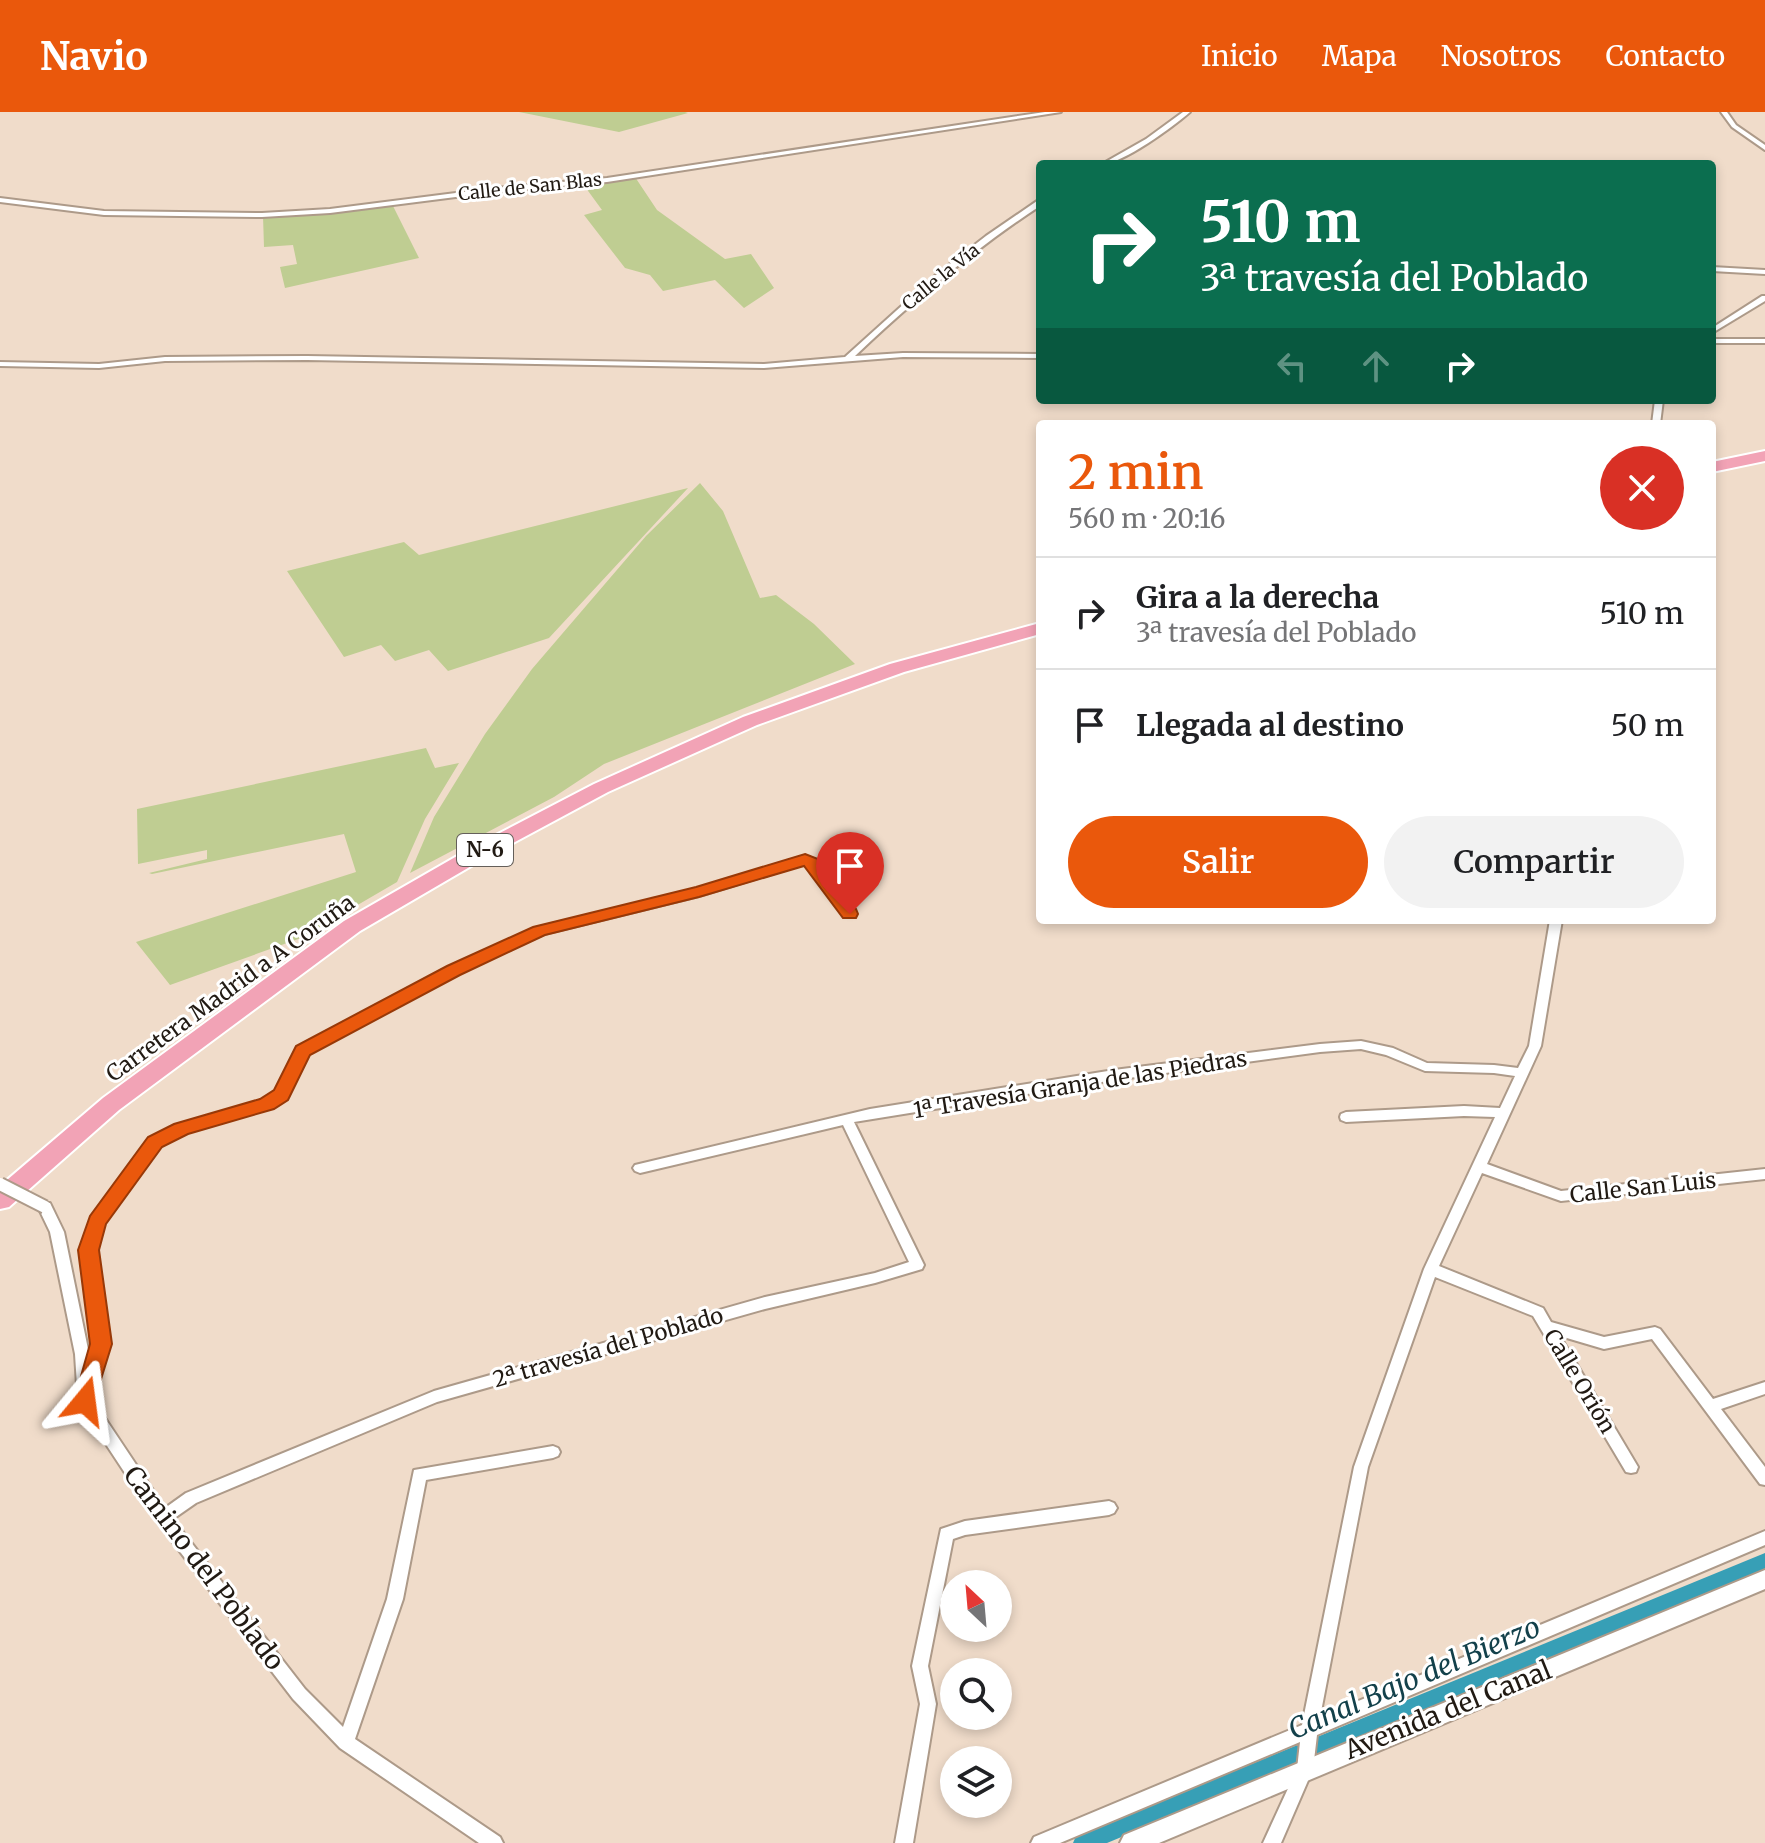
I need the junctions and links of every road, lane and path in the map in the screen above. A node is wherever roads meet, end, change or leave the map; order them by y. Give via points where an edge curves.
1 (1058, 112) edge
2 (1187, 112) edge
3 (1724, 112) edge
4 (1765, 148) edge
5 (1113, 160) edge
6 (0, 200) edge
7 (1036, 206) edge
8 (1716, 269) edge
9 (1765, 272) edge
10 (1765, 298) edge
11 (1716, 329) edge
12 (1716, 341) edge
13 (1765, 341) edge
14 (1036, 356) edge
15 (848, 359) junction
16 (0, 364) edge
17 (1765, 456) edge
18 (1716, 466) edge
19 (1036, 629) edge
20 (850, 914) dead end
21 (1555, 924) edge
22 (1522, 1073) junction
23 (1503, 1113) junction
24 (1346, 1117) dead end
25 (847, 1121) junction
26 (1478, 1166) junction
27 (640, 1168) dead end
28 (1765, 1174) edge
29 (0, 1184) edge
30 (0, 1200) edge
31 (1431, 1269) junction
32 (1546, 1326) junction
33 (1765, 1388) edge
34 (85, 1401) junction
35 (1711, 1406) junction
36 (553, 1452) dead end
37 (1631, 1467) dead end
38 (1765, 1479) edge
39 (1109, 1508) dead end
40 (163, 1518) junction
41 (1765, 1538) edge
42 (1765, 1579) edge
43 (1309, 1731) junction
44 (346, 1742) junction
45 (1305, 1769) junction
46 (494, 1843) edge
47 (904, 1843) edge
48 (1040, 1843) edge
49 (1132, 1843) edge
50 (1272, 1843) edge

1 - 6 street, Calle de San Blas via 634,176 330,211 104,213
2 - 5 street
3 - 4 street
7 - 15 street, Calle la Vía via 905,305
8 - 9 street
10 - 11 street
12 - 13 street
14 - 15 street
15 - 16 street via 764,366 307,358
17 - 18 highway
19 - 30 highway, Carretera Madrid a A Coruña / N-6 via 897,668 750,721 601,788 478,853 352,926 111,1104
20 - 34 street via 805,860 540,931 303,1050 281,1095 267,1104 155,1142 97,1222 89,1250 101,1344
21 - 22 street via 1535,1046
22 - 23 street
22 - 25 street, 1ª Travesía Granja de las Piedras via 1425,1067 1389,1051 1351,1045 1084,1080
23 - 24 street
23 - 26 street
25 - 27 street, 1ª Travesía Granja de las Piedras
25 - 40 street, 2ª travesía del Poblado via 917,1265 434,1397 191,1498
26 - 28 street, Calle San Luis via 1561,1196
26 - 31 street
29 - 34 street, bridge via 45,1207 57,1232 82,1354
31 - 32 street, Calle Orión via 1538,1312
31 - 43 street via 1361,1467
32 - 35 street via 1604,1343 1655,1333
32 - 37 street, Calle Orión
33 - 35 street
34 - 40 street, Camino del Poblado
35 - 38 street
36 - 44 street via 419,1475 395,1599
39 - 47 street via 946,1534 920,1666 928,1704
40 - 44 street, Camino del Poblado via 299,1694
41 - 43 street, Avenida del Canal
42 - 45 street, Avenida del Canal
43 - 45 street
43 - 48 street, Avenida del Canal
44 - 46 street, Camino del Poblado
45 - 49 street, Avenida del Canal
45 - 50 street

